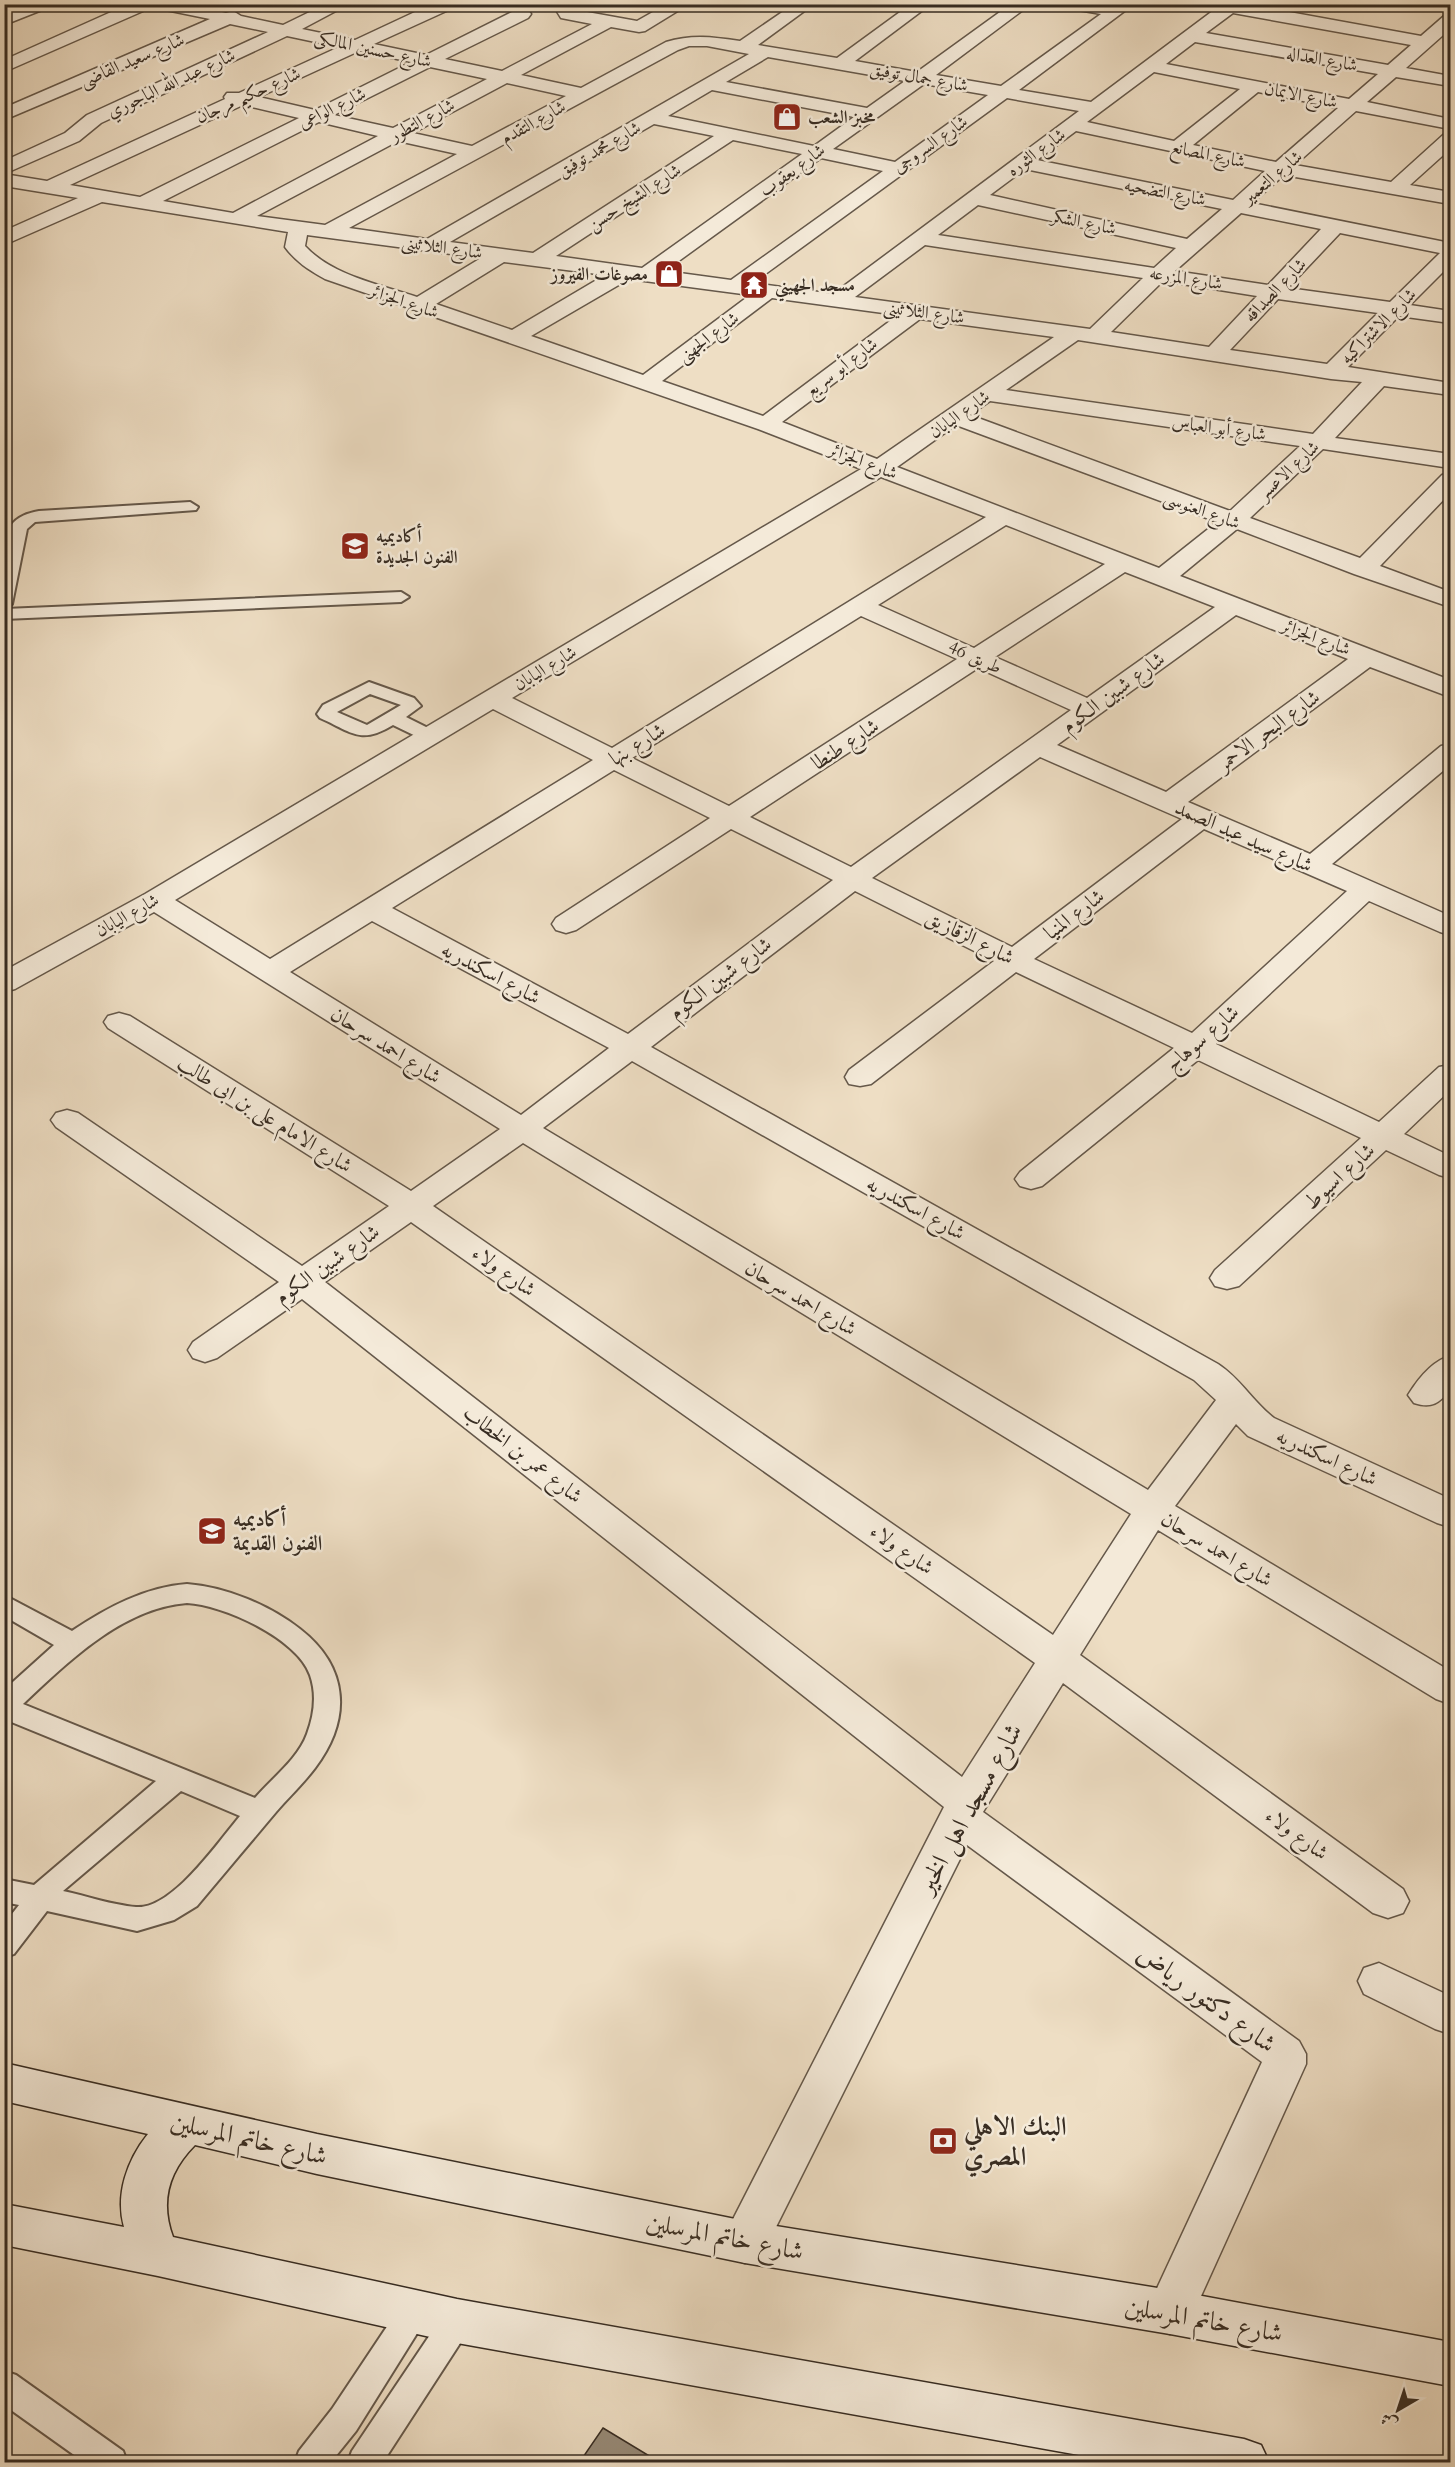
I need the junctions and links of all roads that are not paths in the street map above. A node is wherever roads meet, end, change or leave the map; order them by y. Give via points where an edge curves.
1 (41, 4) edge
2 (144, 4) edge
3 (162, 4) edge
4 (259, 4) edge
5 (341, 4) edge
6 (447, 4) edge
7 (574, 4) edge
8 (681, 4) edge
9 (806, 4) edge
10 (923, 4) edge
11 (1023, 4) edge
12 (1073, 4) edge
13 (1232, 6) edge
14 (1121, 8) edge
15 (522, 14) dead end
16 (228, 18) junction
17 (4, 20) edge
18 (1450, 20) edge
19 (617, 24) junction
20 (96, 26) junction
21 (285, 31) junction
22 (1193, 36) junction
23 (1426, 42) junction
24 (172, 43) junction
25 (358, 46) junction
26 (743, 47) junction
27 (766, 51) junction
28 (38, 52) junction
29 (428, 61) junction
30 (840, 63) junction
31 (1151, 66) junction
32 (4, 67) edge
33 (110, 70) junction
34 (1392, 72) junction
35 (504, 77) junction
36 (922, 77) junction
37 (1450, 81) edge
38 (172, 83) junction
39 (710, 84) junction
40 (1254, 86) junction
41 (14, 92) dead end
42 (1005, 92) junction
43 (584, 94) junction
44 (41, 99) junction
45 (240, 99) junction
46 (1355, 105) junction
47 (1095, 108) junction
48 (870, 114) junction
49 (4, 115) edge
50 (316, 116) junction
51 (652, 118) junction
52 (1450, 124) edge
53 (1073, 125) junction
54 (395, 134) junction
55 (730, 134) junction
56 (1450, 139) edge
57 (1178, 147) junction
58 (818, 152) junction
59 (476, 153) junction
60 (1021, 164) junction
61 (4, 168) edge
62 (896, 168) junction
63 (1282, 169) junction
64 (4, 180) edge
65 (50, 186) junction
66 (1395, 189) junction
67 (102, 195) junction
68 (975, 198) junction
69 (1450, 198) edge
70 (143, 203) junction
71 (1236, 207) junction
72 (237, 219) junction
73 (1335, 226) junction
74 (299, 227) junction
75 (329, 231) junction
76 (921, 238) junction
77 (4, 239) edge
78 (431, 245) junction
79 (1193, 246) junction
80 (1450, 249) edge
81 (1450, 254) edge
82 (501, 255) junction
83 (538, 259) junction
84 (627, 271) junction
85 (649, 273) junction
86 (1159, 274) junction
87 (736, 286) junction
88 (770, 290) junction
89 (1273, 292) junction
90 (838, 300) junction
91 (418, 306) junction
92 (1395, 309) junction
93 (917, 311) junction
94 (1450, 317) edge
95 (1084, 334) junction
96 (513, 338) junction
97 (1214, 354) junction
98 (1331, 372) junction
99 (1378, 379) junction
100 (646, 383) junction
101 (1447, 385) edge
102 (987, 394) junction
103 (955, 417) junction
104 (766, 424) junction
105 (1317, 443) junction
106 (1450, 461) edge
107 (881, 467) junction
108 (1450, 480) edge
109 (190, 507) dead end
110 (1005, 516) junction
111 (1233, 521) junction
112 (1124, 562) junction
113 (1363, 569) junction
114 (1162, 577) junction
115 (401, 597) dead end
116 (1450, 600) edge
117 (4, 604) edge
118 (1234, 605) junction
119 (860, 606) junction
120 (4, 614) edge
121 (1367, 657) junction
122 (977, 658) junction
123 (1448, 685) edge
124 (493, 699) junction
125 (1090, 709) junction
126 (393, 718) dead end
127 (430, 736) junction
128 (1038, 746) junction
129 (1450, 752) edge
130 (613, 759) junction
131 (1169, 803) junction
132 (732, 817) junction
133 (1202, 817) junction
134 (1313, 866) junction
135 (854, 878) junction
136 (1366, 889) junction
137 (155, 900) junction
138 (371, 909) junction
139 (566, 924) dead end
140 (1450, 926) edge
141 (1014, 960) junction
142 (269, 972) junction
143 (4, 983) edge
144 (119, 1023) dead end
145 (629, 1047) junction
146 (1195, 1047) junction
147 (1450, 1074) edge
148 (861, 1077) dead end
149 (67, 1120) dead end
150 (522, 1129) junction
151 (1383, 1136) junction
152 (1450, 1168) edge
153 (1031, 1179) dead end
154 (411, 1206) junction
155 (1227, 1278) dead end
156 (301, 1281) junction
157 (205, 1350) dead end
158 (1450, 1368) edge
159 (1426, 1395) dead end
160 (1236, 1399) junction
161 (1152, 1510) junction
162 (1450, 1514) edge
163 (4, 1604) edge
164 (73, 1644) junction
165 (1057, 1658) junction
166 (1450, 1689) edge
167 (4, 1707) edge
168 (177, 1779) junction
169 (963, 1810) junction
170 (260, 1812) junction
171 (4, 1890) edge
172 (39, 1898) junction
173 (1388, 1901) dead end
174 (4, 1946) edge
175 (1379, 1981) dead end
176 (1450, 2016) edge
177 (4, 2082) edge
178 (187, 2124) junction
179 (4, 2224) edge
180 (745, 2242) junction
181 (158, 2255) junction
182 (1170, 2312) junction
183 (436, 2316) junction
184 (1450, 2364) edge
185 (4, 2386) edge
186 (111, 2463) edge
187 (311, 2463) edge
188 (364, 2463) edge
189 (1244, 2463) edge

1 - 17 street
2 - 20 street
3 - 16 street, شارع حسنين المالكى
4 - 16 street, شارع سعيد القاضى
5 - 21 street, شارع عبد الله الباجوري
6 - 25 street, شارع حكيم مرجان
7 - 19 street via 566,10 567,14
8 - 19 street via 644,26
9 - 26 street
10 - 30 street
11 - 36 street, شارع يعقوب
12 - 14 street
13 - 22 street, شارع الثوره
13 - 23 street
14 - 42 street, شارع السروجى
15 - 29 street, شارع الواعى
16 - 21 street, شارع حسنين المالكى
16 - 24 street, شارع سعيد القاضى
18 - 23 street, شارع التعمير
19 - 35 street, شارع التطور
20 - 24 street
20 - 28 street
21 - 25 street, شارع حسنين المالكى
21 - 38 street, شارع عبد الله الباجوري
22 - 31 street, شارع الثوره
22 - 34 street, شارع العداله
23 - 34 street, شارع التعمير
24 - 33 street, شارع سعيد القاضى
25 - 29 street, شارع حسنين المالكى
25 - 45 street, شارع حكيم مرجان
26 - 27 street, شارع جمال توفيق
26 - 43 street, شارع التقدم via 696,40 679,43
27 - 30 street, شارع جمال توفيق
27 - 39 street, شارع محمد توفيق
28 - 32 street
28 - 33 street
29 - 35 street, شارع حسنين المالكى
29 - 50 street, شارع الواعى
30 - 36 street, شارع جمال توفيق
31 - 40 street, شارع الايمان
31 - 47 street, شارع الثوره
33 - 44 street, شارع سعيد القاضى
34 - 37 street, شارع العداله
34 - 46 street, شارع التعمير
35 - 43 street, شارع حسنين المالكى
35 - 54 street, شارع التطور
36 - 42 street, شارع جمال توفيق
36 - 48 street, شارع يعقوب
38 - 45 street
38 - 61 street, شارع عبد الله الباجوري via 87,123 72,137
39 - 48 street
39 - 51 street, شارع محمد توفيق
40 - 46 street, شارع الايمان
40 - 57 street
41 - 44 street
42 - 47 street, شارع جمال توفيق
42 - 62 street, شارع السروجى
43 - 59 street, شارع التقدم
44 - 49 street, شارع سعيد القاضى
45 - 50 street
45 - 65 street, شارع حكيم مرجان
46 - 52 street, شارع الايمان
46 - 63 street, شارع التعمير
47 - 53 street, شارع الثوره
48 - 58 street, شارع يعقوب
50 - 54 street
50 - 70 street, شارع الواعى
51 - 55 street
51 - 78 street, شارع محمد توفيق
53 - 57 street, شارع المصانع
53 - 60 street, شارع الثوره
54 - 59 street
54 - 72 street, شارع التطور
55 - 58 street
55 - 83 street, شارع الشيخ حسن
56 - 66 street
57 - 63 street, شارع المصانع
58 - 62 street
58 - 85 street, شارع يعقوب
59 - 75 street, شارع التقدم
60 - 68 street, شارع الثوره
60 - 71 street, شارع التضحيه
62 - 87 street, شارع السروجى
63 - 66 street, شارع المصانع
63 - 71 street, شارع التعمير
64 - 65 street, شارع الثلاثينى
65 - 67 street, شارع الثلاثينى
66 - 69 street, شارع المصانع
67 - 70 street, شارع الثلاثينى
67 - 77 street
68 - 76 street, شارع الثوره
68 - 79 street, شارع الشكر
70 - 72 street, شارع الثلاثينى
71 - 73 street, شارع التضحيه
71 - 79 street, شارع التعمير
72 - 74 street, شارع الثلاثينى
73 - 80 street, شارع التضحيه
73 - 89 street, شارع الصداقه
74 - 75 street, شارع الثلاثينى
74 - 91 street, شارع الجزائر via 295,247 309,262 332,275
75 - 78 street, شارع الثلاثينى
76 - 86 street, شارع المزرعه
76 - 90 street, شارع الثوره
78 - 82 street, شارع الثلاثينى
79 - 86 street, شارع التعمير
81 - 92 street, شارع الاشتراكيه
82 - 83 street, شارع الثلاثينى
82 - 91 street
83 - 84 street, شارع الثلاثينى
84 - 85 street, شارع الثلاثينى
84 - 96 street
85 - 87 street, شارع الثلاثينى
86 - 89 street, شارع المزرعه
86 - 95 street, شارع التعمير
87 - 88 street, شارع الثلاثينى
88 - 90 street, شارع الثلاثينى
88 - 100 street, شارع الجهنى
89 - 92 street, شارع المزرعه
89 - 97 street, شارع الصداقه
90 - 93 street, شارع الثلاثينى
91 - 96 street, شارع الجزائر
92 - 94 street, شارع المزرعه
92 - 98 street, شارع الاشتراكيه
93 - 95 street, شارع الثلاثينى
93 - 104 street, شارع أبو سريع
95 - 97 street, شارع الثلاثينى
95 - 102 street, شارع اليابان
96 - 100 street, شارع الجزائر
97 - 98 street, شارع الثلاثينى
98 - 99 street, شارع الثلاثينى
99 - 101 street, شارع الثلاثينى
99 - 105 street, شارع الاعسر
100 - 104 street, شارع الجزائر
102 - 103 street, شارع اليابان
102 - 105 street, شارع أبو العباس
103 - 107 street, شارع اليابان
103 - 111 street, شارع العنوسى
104 - 107 street, شارع الجزائر
105 - 106 street, شارع أبو العباس
105 - 111 street, شارع الاعسر
107 - 110 street, شارع الجزائر
107 - 124 street, شارع اليابان
108 - 113 street
109 - 117 lane via 30,518 19,527
110 - 112 street, شارع الجزائر
110 - 119 street, شارع بنها
111 - 113 street, شارع العنوسى
111 - 114 street, شارع الاعسر
112 - 114 street, شارع الجزائر
112 - 122 street, شارع طنطا
113 - 116 street, شارع العنوسى
114 - 118 street, شارع الجزائر
115 - 120 lane
118 - 121 street, شارع الجزائر
118 - 125 street, شارع شبين الكوم
119 - 122 street, طريق 46
119 - 130 street, شارع بنها
121 - 123 street, شارع الجزائر
121 - 131 street, شارع البحر الاحمر
122 - 125 street, طريق 46
122 - 132 street, شارع طنطا
124 - 127 street, شارع اليابان
124 - 130 street, شارع الزقازيق
125 - 128 street, شارع شبين الكوم
126 - 127 lane
127 - 137 street, شارع اليابان
128 - 131 street, شارع سيد عبد الصمد
128 - 135 street, شارع شبين الكوم
129 - 134 street
130 - 132 street, شارع الزقازيق
130 - 138 street, شارع بنها
131 - 133 street, شارع سيد عبد الصمد
132 - 135 street, شارع الزقازيق
132 - 139 street, شارع طنطا
133 - 134 street, شارع سيد عبد الصمد
133 - 141 street, شارع المنيا
134 - 136 street, شارع سيد عبد الصمد
135 - 141 street, شارع الزقازيق
135 - 145 street, شارع شبين الكوم
136 - 140 street, شارع سيد عبد الصمد
136 - 146 street, شارع سوهاج
137 - 142 street, شارع احمد سرحان
137 - 143 street, شارع اليابان
138 - 142 street, شارع بنها
138 - 145 street, شارع اسكندريه
141 - 146 street, شارع الزقازيق
141 - 148 street, شارع المنيا
142 - 150 street, شارع احمد سرحان
144 - 154 street, شارع الامام على بن ابى طالب
145 - 150 street, شارع شبين الكوم
145 - 160 street, شارع اسكندريه via 1206,1372
146 - 151 street, شارع الزقازيق
146 - 153 street, شارع سوهاج
147 - 151 street, شارع اسيوط
149 - 156 street, شارع عمر بن الخطاب
150 - 154 street, شارع شبين الكوم
150 - 161 street, شارع احمد سرحان
151 - 152 street, شارع الزقازيق
151 - 155 street, شارع اسيوط
154 - 156 street, شارع شبين الكوم
154 - 165 street, شارع ولاء
156 - 157 street, شارع شبين الكوم
156 - 169 street, شارع عمر بن الخطاب
158 - 159 street
160 - 161 street, شارع مسجد اهل الخير
160 - 162 street, شارع اسكندريه via 1248,1418 1261,1427
161 - 165 street, شارع مسجد اهل الخير
161 - 166 street, شارع احمد سرحان
163 - 164 lane
164 - 167 lane
164 - 170 lane via 147,1602 193,1593 221,1599 281,1627 308,1647 324,1673 328,1703 321,1734 302,1764
165 - 169 street, شارع مسجد اهل الخير
165 - 173 street, شارع ولاء
167 - 168 lane
168 - 170 lane
168 - 172 lane
169 - 180 street, شارع مسجد اهل الخير
169 - 182 street, شارع دكتور رياض via 1284,2054 1284,2064
170 - 172 lane via 173,1910 129,1918
171 - 172 lane
172 - 174 lane
175 - 176 street
177 - 178 street, شارع خاتم المرسلين
178 - 180 street, شارع خاتم المرسلين
178 - 181 street via 156,2157 143,2197 148,2237
179 - 181 street
180 - 182 street, شارع خاتم المرسلين
181 - 183 street
182 - 184 street, شارع خاتم المرسلين
183 - 187 lane
183 - 188 lane
183 - 189 street
185 - 186 lane

